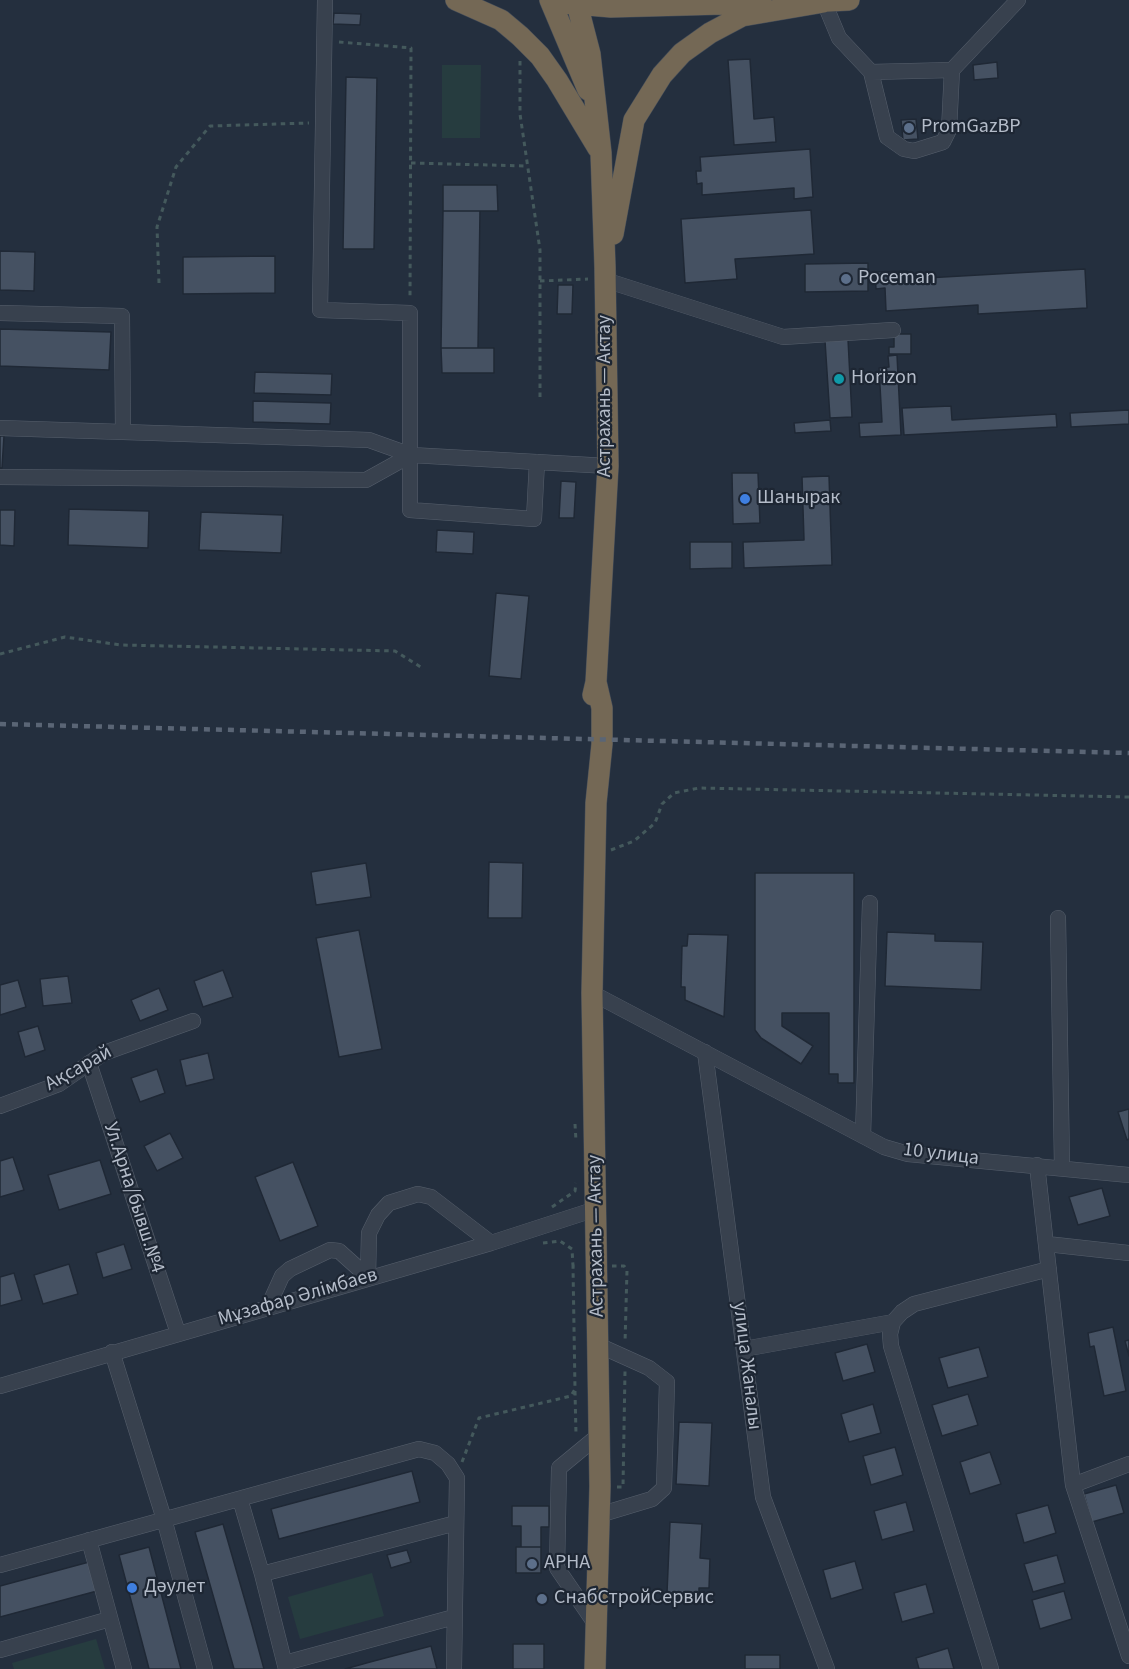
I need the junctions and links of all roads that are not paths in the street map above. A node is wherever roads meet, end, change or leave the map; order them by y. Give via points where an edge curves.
1 (325, 0) edge
2 (456, 0) edge
3 (849, 0) edge
4 (1018, 0) edge
5 (551, 1) edge
6 (824, 1) edge
7 (577, 3) edge
8 (952, 70) junction
9 (871, 72) junction
10 (596, 110) junction
11 (601, 153) junction
12 (605, 273) junction
13 (0, 313) edge
14 (893, 330) dead end
15 (0, 428) edge
16 (123, 432) junction
17 (411, 454) junction
18 (537, 462) junction
19 (608, 466) junction
20 (0, 477) edge
21 (870, 903) dead end
22 (1059, 918) dead end
23 (592, 993) junction
24 (193, 1021) dead end
25 (705, 1052) junction
26 (89, 1063) junction
27 (0, 1106) edge
28 (863, 1137) junction
29 (1037, 1165) junction
30 (1062, 1167) junction
31 (1129, 1175) edge
32 (596, 1209) junction
33 (491, 1243) junction
34 (1047, 1244) junction
35 (1129, 1253) edge
36 (1049, 1269) junction
37 (368, 1277) junction
38 (268, 1307) junction
39 (893, 1322) junction
40 (177, 1333) junction
41 (598, 1345) junction
42 (744, 1349) junction
43 (112, 1352) junction
44 (0, 1386) edge
45 (599, 1435) junction
46 (1129, 1464) edge
47 (1073, 1485) junction
48 (240, 1499) junction
49 (599, 1515) junction
50 (164, 1519) junction
51 (456, 1523) junction
52 (89, 1539) junction
53 (0, 1565) edge
54 (262, 1574) junction
55 (454, 1617) junction
56 (110, 1619) junction
57 (596, 1625) junction
58 (0, 1650) edge
59 (1129, 1656) edge
60 (286, 1666) edge
61 (124, 1669) edge
62 (205, 1669) edge
63 (454, 1669) edge
64 (594, 1669) edge
65 (827, 1669) edge
66 (991, 1669) edge

1 - 17 street via 320,310 410,313
2 - 11 highway via 501,20 540,56
3 - 6 highway, Астрахань — Актау
4 - 8 street
5 - 7 highway, Астрахань — Актау
5 - 10 highway, Астрахань — Актау
6 - 7 highway, Астрахань — Актау via 611,7
6 - 9 street via 839,38
6 - 12 highway via 742,16 682,53 662,75 634,120
7 - 10 highway, Астрахань — Актау via 590,54
8 - 9 street
8 - 9 street via 949,130 943,142 914,151 887,137
10 - 11 highway, Астрахань — Актау
11 - 12 highway, Астрахань — Актау
12 - 14 street via 783,337
12 - 19 highway, Астрахань — Актау
13 - 16 street via 122,316
15 - 16 street
16 - 17 street via 369,440
17 - 18 street
17 - 18 street via 410,510 534,519
17 - 20 street via 366,480
18 - 19 street
19 - 23 highway, Астрахань — Актау via 596,682 590,707 590,772 596,803
21 - 28 street
22 - 30 street
23 - 25 street, 10 улица
23 - 32 highway, Астрахань — Актау
24 - 26 street, Ақсарай via 104,1053
25 - 28 street, 10 улица
25 - 42 street, улица Жаналы
26 - 27 street, Ақсарай via 59,1084
26 - 40 street, Ул.Арна/бывш.№4
28 - 29 street, 10 улица via 908,1154
29 - 30 street, 10 улица
29 - 34 street
30 - 31 street, 10 улица
32 - 33 street, Мұзафар Әлімбаев
32 - 41 highway, Астрахань — Актау
33 - 37 street, Мұзафар Әлімбаев
33 - 37 street via 431,1197 418,1194 389,1203 378,1215 369,1233
34 - 35 street
34 - 36 street
36 - 39 street via 914,1305
36 - 47 street
37 - 38 street, Мұзафар Әлімбаев
37 - 38 street via 339,1251 330,1250 282,1276
38 - 40 street, Мұзафар Әлімбаев
39 - 42 street
39 - 66 street via 891,1346
40 - 43 street, Мұзафар Әлімбаев
41 - 45 highway, Астрахань — Актау
41 - 49 street via 650,1368 667,1382 664,1488 652,1499
42 - 65 street, улица Жаналы via 763,1497
43 - 44 street, Мұзафар Әлімбаев
43 - 50 street
45 - 49 highway, Астрахань — Актау
45 - 57 street via 559,1468 557,1568
46 - 47 street
47 - 59 street
48 - 50 street
48 - 51 street via 419,1449 435,1453 457,1478
48 - 54 street
49 - 57 highway, Астрахань — Актау
50 - 52 street
50 - 62 street
51 - 54 street
51 - 55 street
52 - 53 street
52 - 56 street
54 - 60 street
55 - 60 street
55 - 63 street
56 - 58 street
56 - 61 street
57 - 64 highway, Астрахань — Актау

